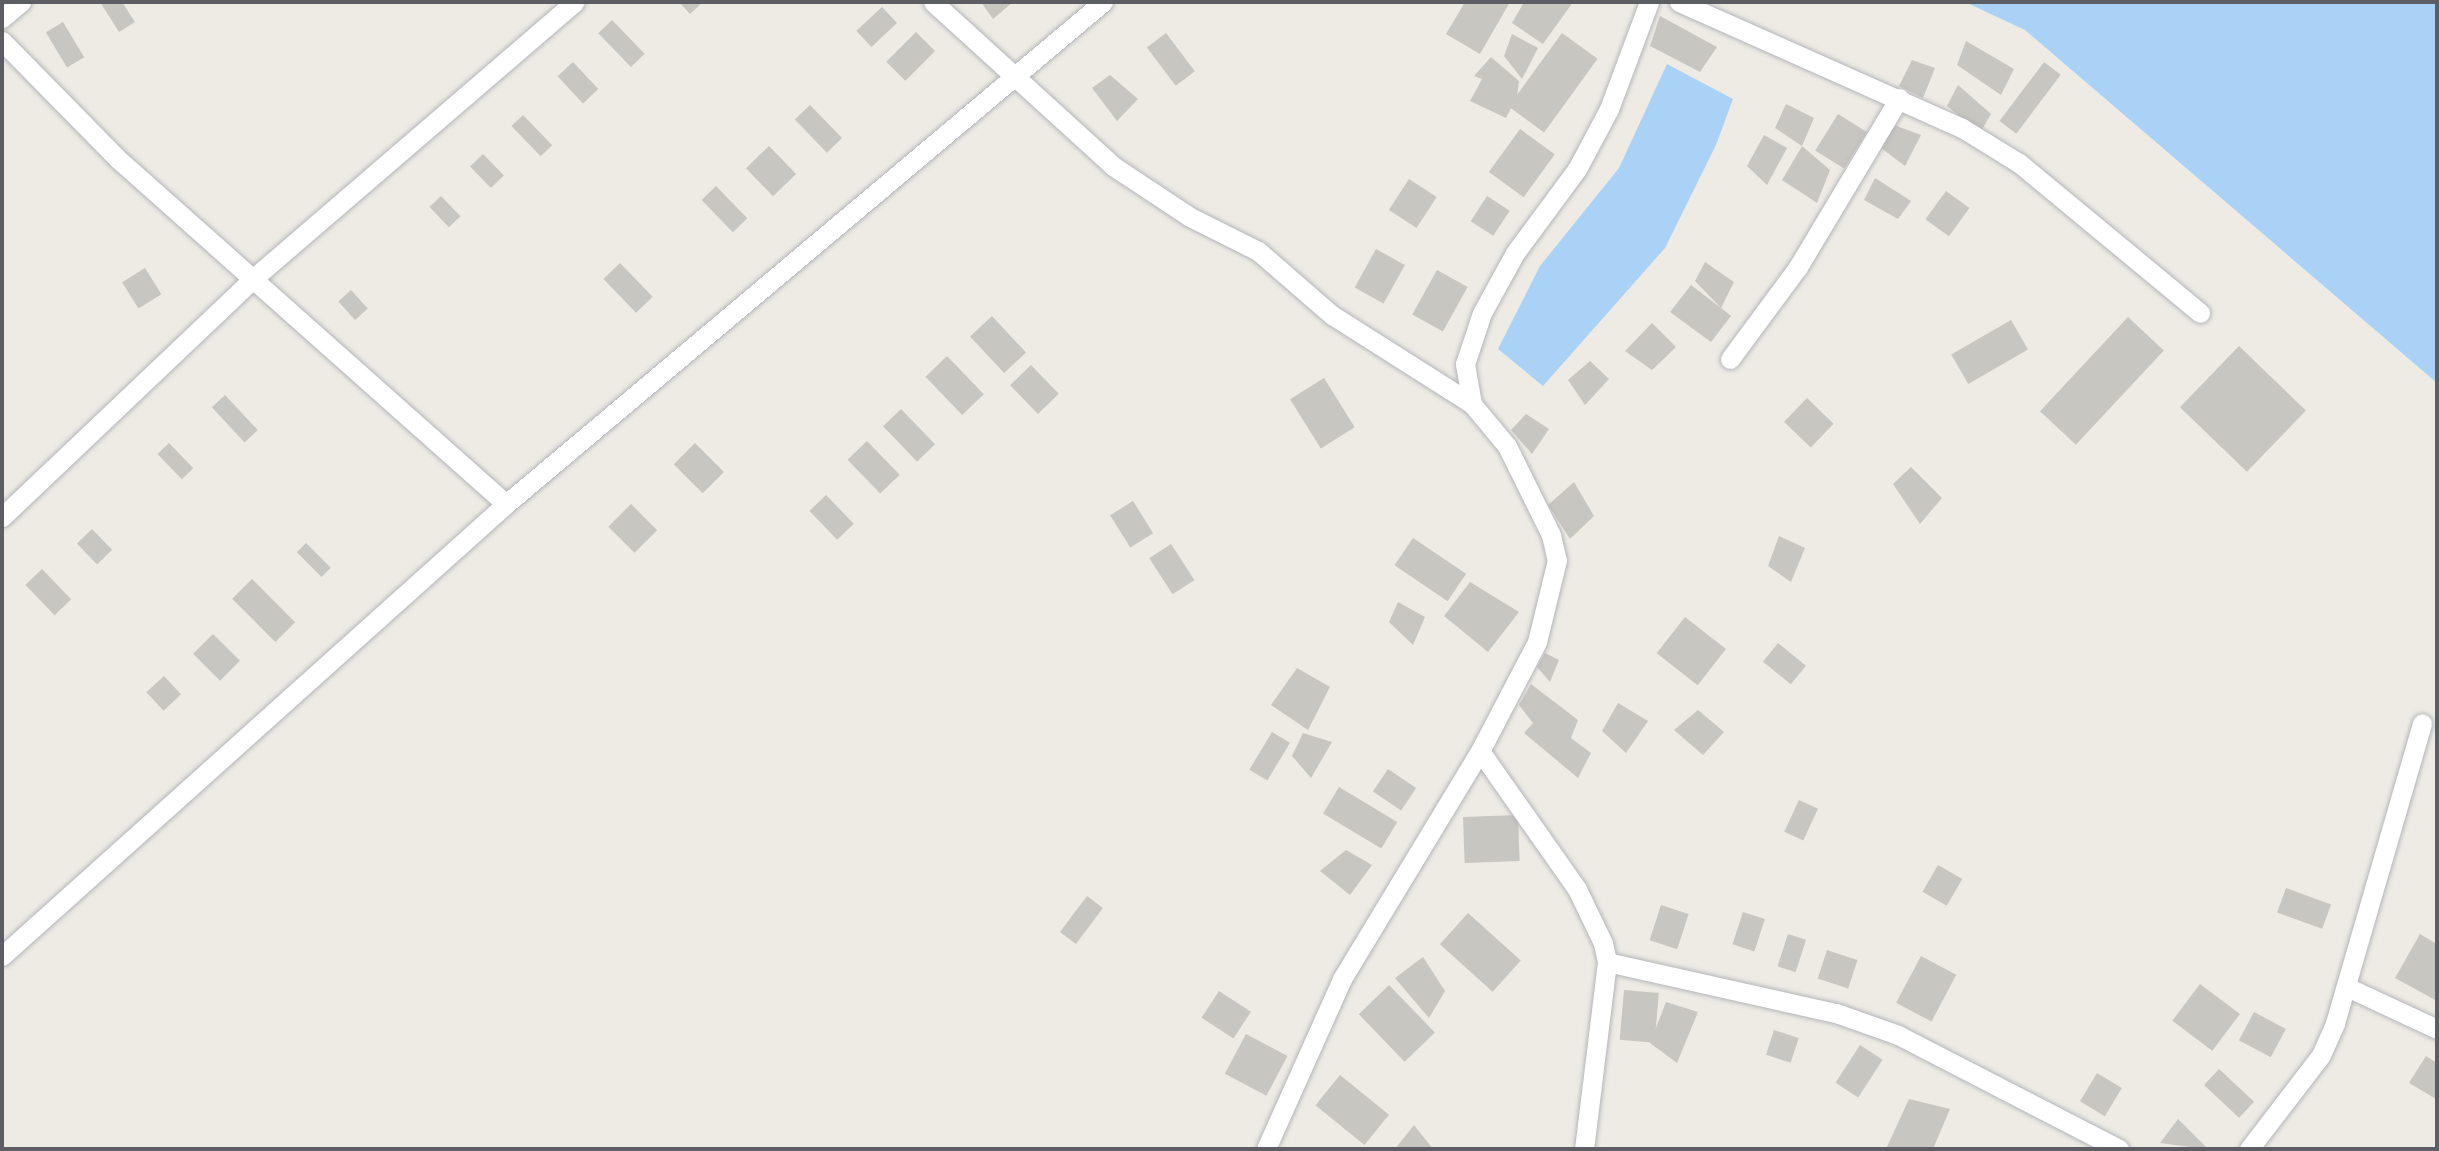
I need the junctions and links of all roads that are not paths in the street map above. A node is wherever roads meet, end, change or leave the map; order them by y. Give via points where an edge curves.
1 (21, 2) edge
2 (573, 2) edge
3 (933, 2) edge
4 (1103, 2) edge
5 (1649, 2) edge
6 (1679, 2) edge
7 (2, 18) edge
8 (2, 41) edge
9 (1011, 74) junction
10 (1899, 98) junction
11 (256, 276) junction
12 (2200, 313) dead end
13 (1730, 359) dead end
14 (1472, 404) junction
15 (506, 504) junction
16 (2, 517) edge
17 (2422, 723) dead end
18 (1480, 751) junction
19 (2, 956) edge
20 (1607, 962) junction
21 (2347, 987) junction
22 (2437, 1029) edge
23 (1266, 1149) edge
24 (1584, 1149) edge
25 (2119, 1149) edge
26 (2249, 1149) edge

1 - 7 street
2 - 11 street
3 - 9 street
4 - 9 street
5 - 14 street via 1609,109 1577,169 1515,253 1482,313 1465,363
6 - 10 street
8 - 11 street via 118,159
9 - 14 street via 1151,194 1258,251 1332,315
9 - 15 street
10 - 12 street via 2019,163
10 - 13 street via 1798,267
11 - 15 street
11 - 16 street
14 - 18 street via 1532,488 1557,560 1537,642
15 - 19 street
17 - 21 street
18 - 20 street via 1597,920
18 - 23 street via 1342,979
20 - 24 street
20 - 25 street via 1836,1013 1898,1035
21 - 22 street
21 - 26 street via 2321,1055

